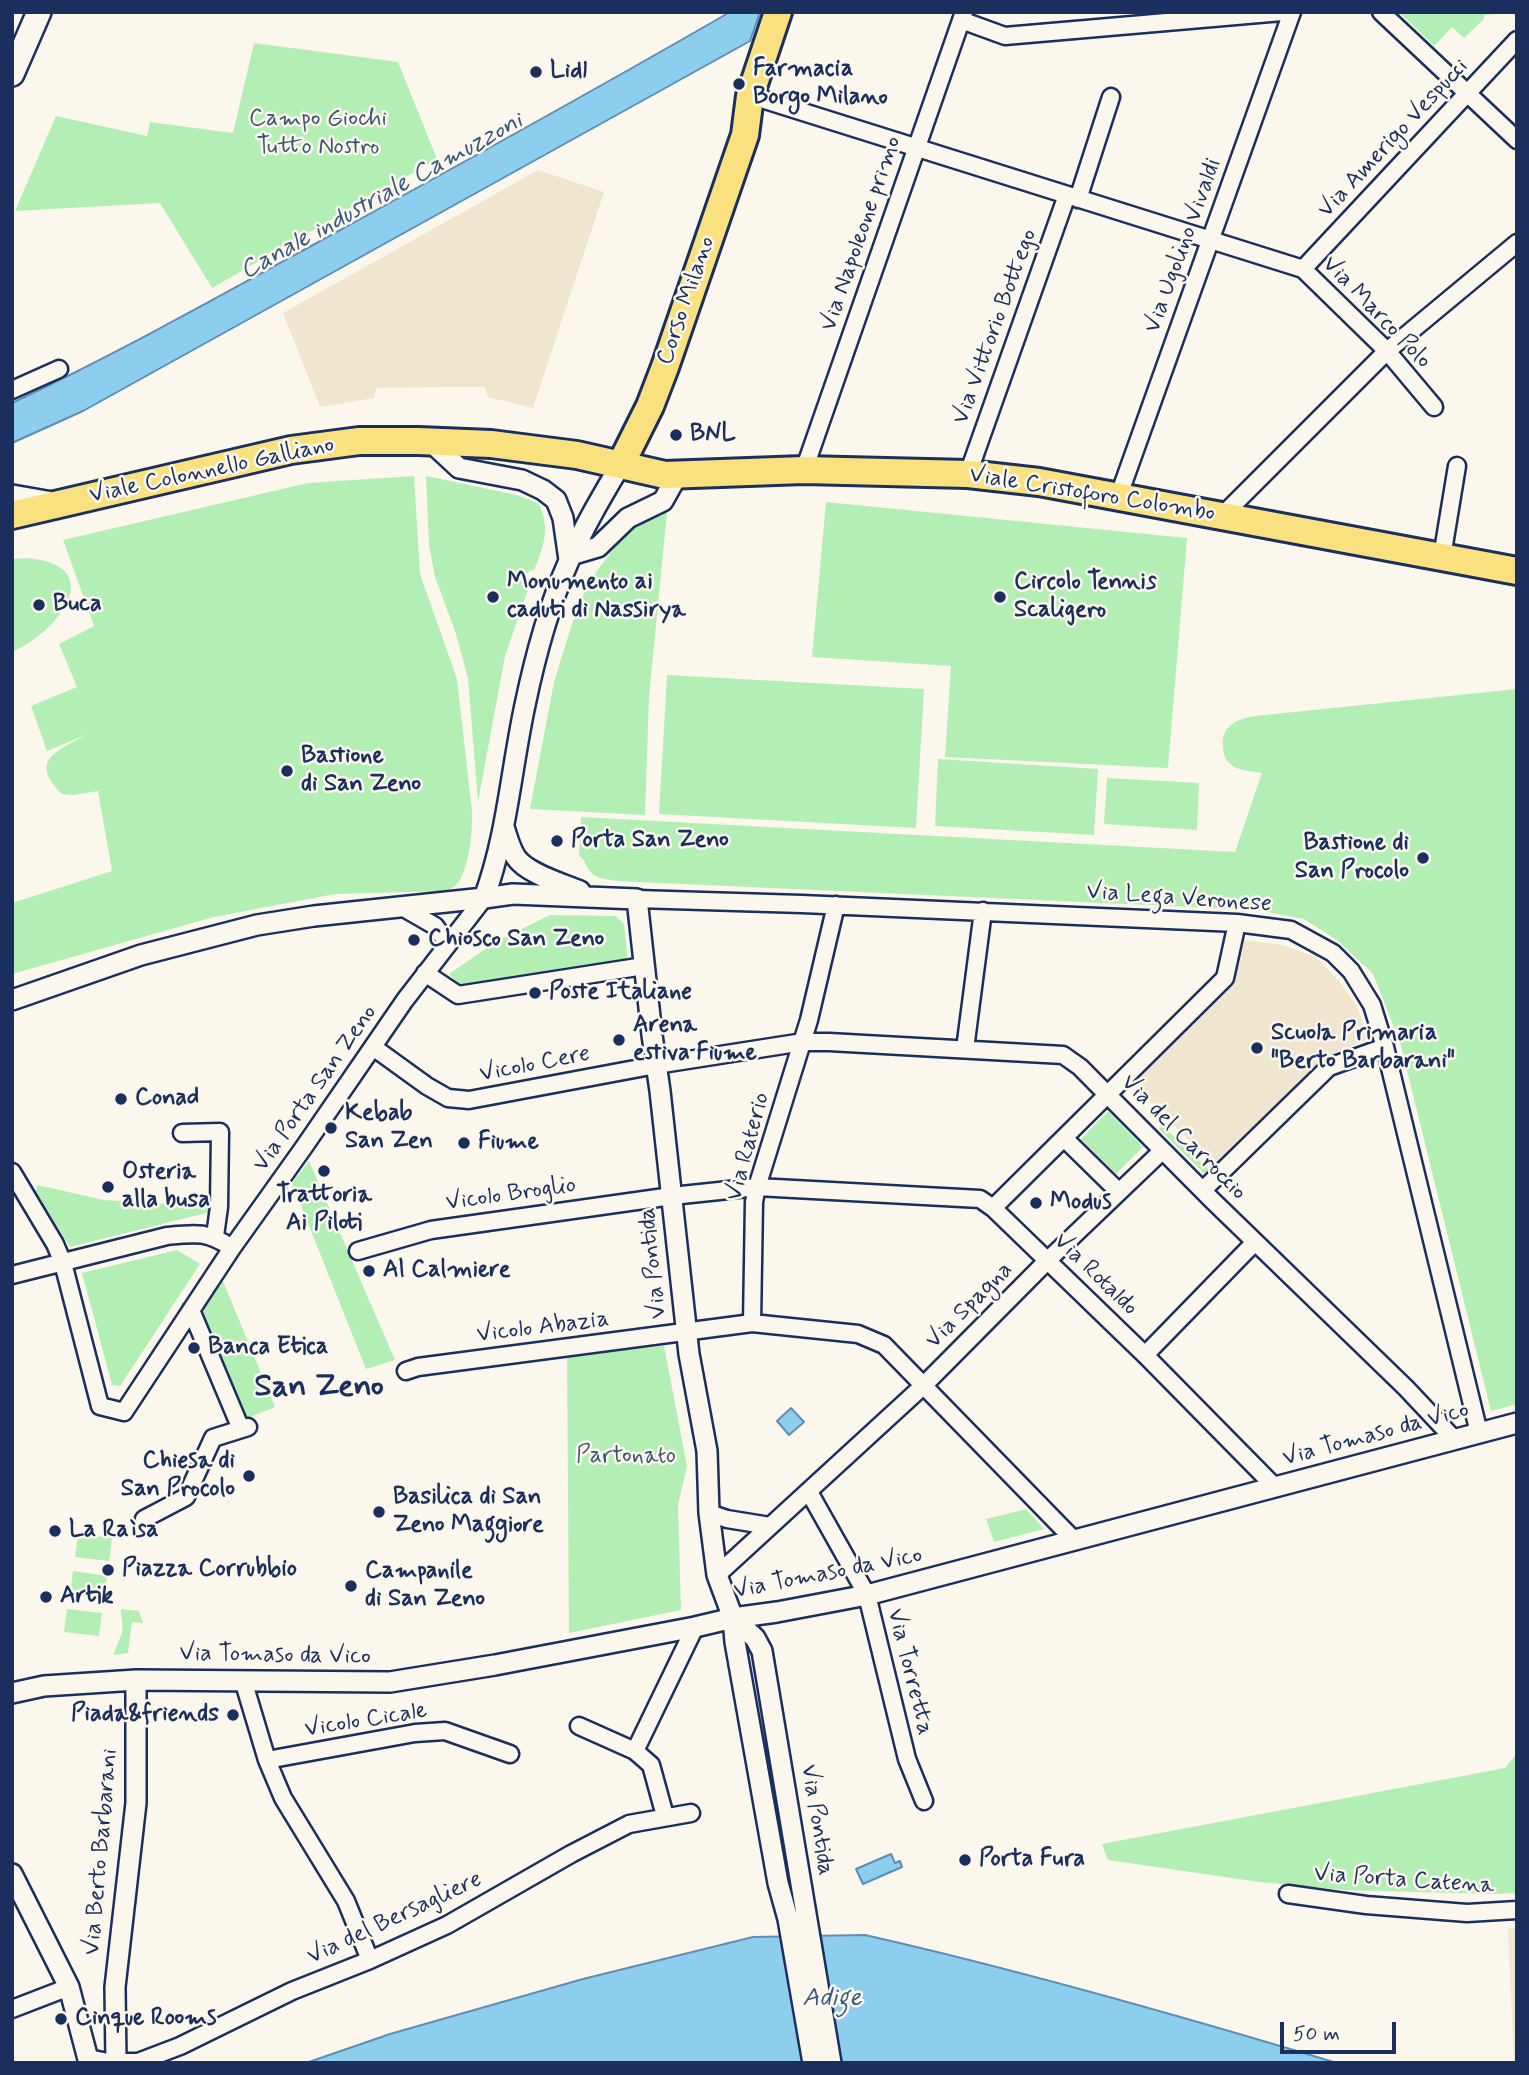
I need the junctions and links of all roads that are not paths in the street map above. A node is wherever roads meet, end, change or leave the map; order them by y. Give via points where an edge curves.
1 (38, 12) edge
2 (1282, 12) edge
3 (1292, 12) edge
4 (1381, 12) edge
5 (962, 16) edge
6 (784, 22) edge
7 (1517, 40) edge
8 (12, 74) edge
9 (1468, 93) junction
10 (1111, 97) dead end
11 (765, 100) junction
12 (745, 135) junction
13 (1517, 140) edge
14 (916, 148) junction
15 (1073, 197) junction
16 (1210, 240) junction
17 (1517, 243) edge
18 (1303, 269) junction
19 (1387, 351) junction
20 (59, 369) dead end
21 (12, 390) edge
22 (1434, 407) dead end
23 (431, 442) junction
24 (621, 464) junction
25 (1457, 466) dead end
26 (804, 470) junction
27 (678, 474) junction
28 (968, 474) junction
29 (1119, 495) junction
30 (12, 498) edge
31 (55, 504) junction
32 (12, 515) edge
33 (1222, 516) junction
34 (1442, 557) junction
35 (570, 558) junction
36 (1517, 571) edge
37 (504, 827) junction
38 (591, 896) junction
39 (484, 898) junction
40 (614, 898) junction
41 (637, 900) junction
42 (836, 905) junction
43 (402, 907) junction
44 (983, 911) junction
45 (639, 922) junction
46 (1237, 923) junction
47 (448, 944) junction
48 (644, 966) junction
49 (425, 973) junction
50 (12, 1000) edge
51 (803, 1042) junction
52 (373, 1047) junction
53 (1385, 1047) junction
54 (965, 1049) junction
55 (656, 1065) junction
56 (1107, 1095) junction
57 (182, 1133) dead end
58 (1064, 1138) junction
59 (1162, 1151) junction
60 (12, 1172) edge
61 (757, 1187) junction
62 (1203, 1190) junction
63 (1119, 1192) junction
64 (672, 1196) junction
65 (993, 1208) junction
66 (215, 1236) junction
67 (1255, 1242) junction
68 (232, 1248) junction
69 (358, 1251) dead end
70 (1048, 1260) junction
71 (63, 1263) junction
72 (12, 1275) edge
73 (191, 1310) junction
74 (752, 1322) junction
75 (686, 1333) junction
76 (1145, 1356) junction
77 (406, 1371) dead end
78 (923, 1386) junction
79 (1517, 1423) edge
80 (1479, 1433) junction
81 (1454, 1439) junction
82 (1275, 1487) junction
83 (809, 1492) junction
84 (709, 1513) junction
85 (144, 1519) dead end
86 (770, 1526) junction
87 (1074, 1541) junction
88 (717, 1575) junction
89 (867, 1595) junction
90 (733, 1618) junction
91 (695, 1627) junction
92 (136, 1680) junction
93 (243, 1680) junction
94 (12, 1693) edge
95 (579, 1726) dead end
96 (635, 1751) junction
97 (510, 1754) dead end
98 (267, 1760) junction
99 (924, 1801) dead end
100 (691, 1813) dead end
101 (665, 1816) junction
102 (12, 1874) edge
103 (1288, 1894) dead end
104 (1517, 1910) edge
105 (798, 1918) junction
106 (370, 1959) junction
107 (69, 1987) junction
108 (12, 2009) edge
109 (88, 2059) edge
110 (116, 2063) edge
111 (813, 2063) edge
112 (831, 2063) edge

1 - 8 main road
2 - 5 street via 1005,36
3 - 16 street, Via Ugolino Vivaldi
4 - 9 street
5 - 14 street, Via Napoleone primo
6 - 11 main road, Corso Milano
6 - 12 main road, Corso Milano via 750,96
7 - 9 street, Via Amerigo Vespucci
9 - 13 street
9 - 18 street, Via Amerigo Vespucci
10 - 15 street
11 - 12 main road, Corso Milano
11 - 14 street, Via Marco Polo
12 - 24 main road, Corso Milano via 650,407
14 - 15 street, Via Marco Polo
14 - 26 street, Via Napoleone primo
15 - 16 street, Via Marco Polo
15 - 28 street, Via Vittorio Bottego
16 - 18 street, Via Marco Polo
16 - 29 street, Via Ugolino Vivaldi
17 - 19 street
18 - 19 street, Via Marco Polo
19 - 22 street, Via Marco Polo
19 - 33 street
20 - 21 street
23 - 24 main road, Viale Colonnello Galliano via 491,444
23 - 31 main road, Viale Colonnello Galliano via 359,441 291,450
23 - 35 street via 459,468 522,481 556,500
24 - 27 main road, Viale Cristoforo Colombo via 652,473
24 - 35 street
25 - 34 street
26 - 27 main road, Viale Cristoforo Colombo
26 - 28 main road, Viale Cristoforo Colombo
27 - 35 street via 663,501 628,517 598,547
28 - 29 main road, Viale Cristoforo Colombo
29 - 33 main road, Viale Cristoforo Colombo
30 - 31 main road
31 - 32 main road, Viale Colonnello Galliano
33 - 34 main road, Viale Cristoforo Colombo
34 - 36 main road, Viale Cristoforo Colombo
35 - 37 street via 546,622 525,702
37 - 38 street via 520,862
37 - 39 street
38 - 39 street
38 - 40 street
39 - 43 street
39 - 47 street, Via Porta San Zeno
40 - 41 street
40 - 45 street
41 - 42 street, Via Lega Veronese
41 - 45 street, Via Pontida
42 - 44 street, Via Lega Veronese
42 - 51 street, Via Raterio
43 - 47 street via 435,926
43 - 50 street via 257,925 141,955
44 - 46 street, Via Lega Veronese
44 - 54 street
45 - 48 street, Via Pontida
46 - 53 street, Via Lega Veronese via 1291,930 1333,953 1372,1004
46 - 56 street via 1225,978
47 - 49 street, Via Porta San Zeno
48 - 49 street via 458,995
48 - 55 street, Via Pontida
49 - 52 street, Via Porta San Zeno
51 - 54 street, Via del Carroccio
51 - 55 street, Vicolo Cere
51 - 61 street, Via Raterio
52 - 55 street, Vicolo Cere via 433,1090 469,1100
52 - 68 street, Via Porta San Zeno
53 - 62 street via 1329,1067
53 - 80 street, Via Lega Veronese
54 - 56 street, Via del Carroccio via 1063,1055
55 - 64 street, Via Pontida
56 - 58 street
56 - 59 street, Via del Carroccio
57 - 66 street via 220,1132
58 - 63 street
58 - 65 street
59 - 62 street, Via del Carroccio
59 - 63 street, Via Spagna
60 - 71 street
61 - 64 street, Via Rotaldo
61 - 65 street, Via Rotaldo via 980,1199
61 - 74 street, Via Raterio
62 - 67 street, Via del Carroccio
63 - 70 street, Via Spagna
64 - 69 street, Vicolo Broglio via 432,1230
64 - 75 street, Via Pontida
65 - 70 street, Via Rotaldo
66 - 68 street
66 - 71 street via 167,1236
67 - 76 street
67 - 81 street, Via del Carroccio
68 - 73 street, Via Porta San Zeno
70 - 76 street, Via Rotaldo
70 - 78 street, Via Spagna
71 - 72 street
71 - 73 street, Via Porta San Zeno via 100,1406 124,1412
73 - 85 street via 244,1428 213,1438 186,1497
74 - 75 street, Vicolo Abazia
74 - 78 street, Vicolo Abazia via 858,1334 884,1345
75 - 77 street, Vicolo Abazia
75 - 84 street, Via Pontida via 707,1451
76 - 82 street, Via Rotaldo
78 - 83 street, Via Spagna
78 - 87 street, Vicolo Abazia
79 - 80 street, Via Tomaso da Vico
80 - 81 street, Via Tomaso da Vico
81 - 82 street, Via Tomaso da Vico
82 - 87 street, Via Tomaso da Vico
83 - 86 street, Via Spagna
83 - 89 street
84 - 86 street
84 - 88 street, Via Pontida
86 - 88 street, Via Spagna
87 - 89 street, Via Tomaso da Vico
88 - 90 street, Via Pontida
89 - 90 street, Via Tomaso da Vico
89 - 99 street, Via Torretta via 907,1759
90 - 91 street, Via Tomaso da Vico
90 - 105 street, Via Pontida via 778,1883
91 - 93 street, Via Tomaso da Vico via 390,1682
91 - 96 street
92 - 93 street, Via Tomaso da Vico
92 - 94 street via 44,1686
92 - 110 street, Via Berto Barbarani via 136,1803 116,1987
93 - 98 street
95 - 96 street
96 - 101 street via 651,1765
97 - 98 street, Vicolo Cicale via 445,1731 415,1732
98 - 106 street via 282,1798 346,1901
100 - 101 street, Via del Bersagliere
101 - 106 street, Via del Bersagliere via 629,1824 447,1925
102 - 107 street
103 - 104 street, Via Porta Catena via 1454,1912
105 - 111 street
105 - 112 street
106 - 110 street, Via del Bersagliere via 180,2046 138,2062
107 - 108 street
107 - 109 street
109 - 110 street, Via del Bersagliere

